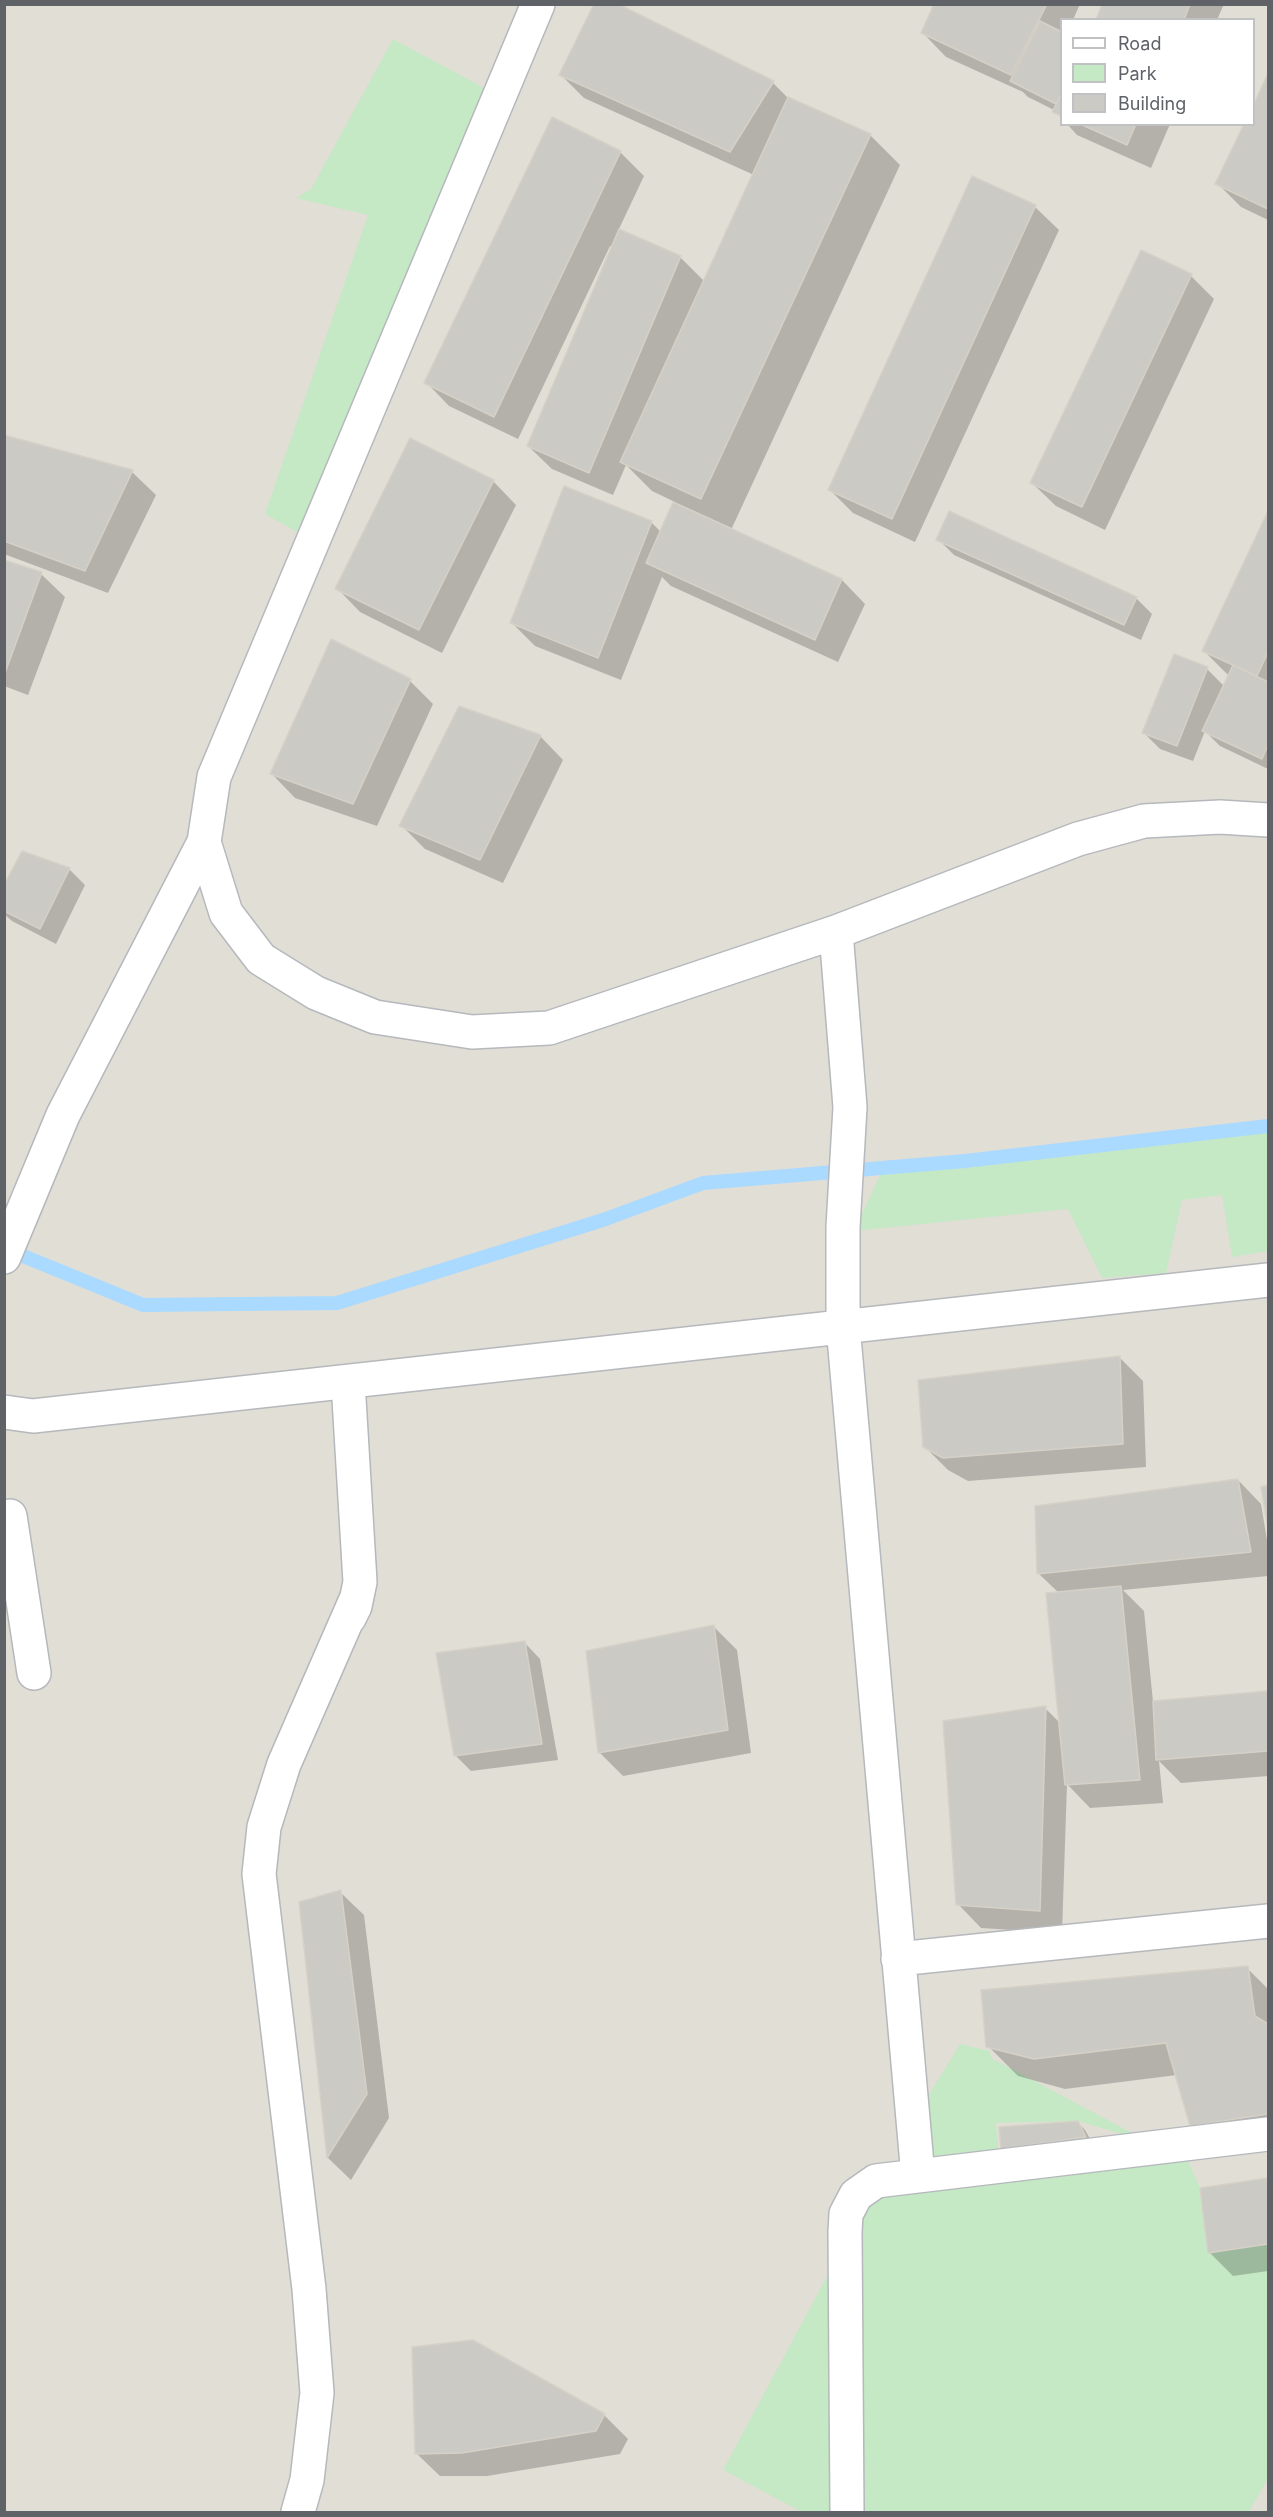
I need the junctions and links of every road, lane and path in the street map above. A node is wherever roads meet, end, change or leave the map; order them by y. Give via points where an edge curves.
1 (538, 4) edge
2 (1269, 820) edge
3 (204, 842) junction
4 (836, 932) junction
5 (4, 1257) edge
6 (1269, 1280) edge
7 (843, 1326) junction
8 (348, 1382) junction
9 (4, 1412) edge
10 (10, 1516) dead end
11 (34, 1673) dead end
12 (1269, 1921) edge
13 (898, 1959) junction
14 (1269, 2134) edge
15 (918, 2176) junction
16 (298, 2512) edge
17 (847, 2512) edge

1 - 3 street via 214,777
2 - 4 street via 1220,817 1143,821 1078,839
3 - 4 street via 226,913 261,959 316,993 375,1017 461,1031 549,1028
3 - 5 street via 63,1115
4 - 7 street via 850,1107 843,1227
6 - 7 street
7 - 8 street
7 - 13 street
8 - 9 street via 33,1416
8 - 16 street via 360,1582 357,1597 284,1764 264,1827 259,1874 309,2289 317,2393 307,2480
10 - 11 street
12 - 13 street
13 - 15 street
14 - 15 street
15 - 17 street via 876,2181 856,2195 846,2214

